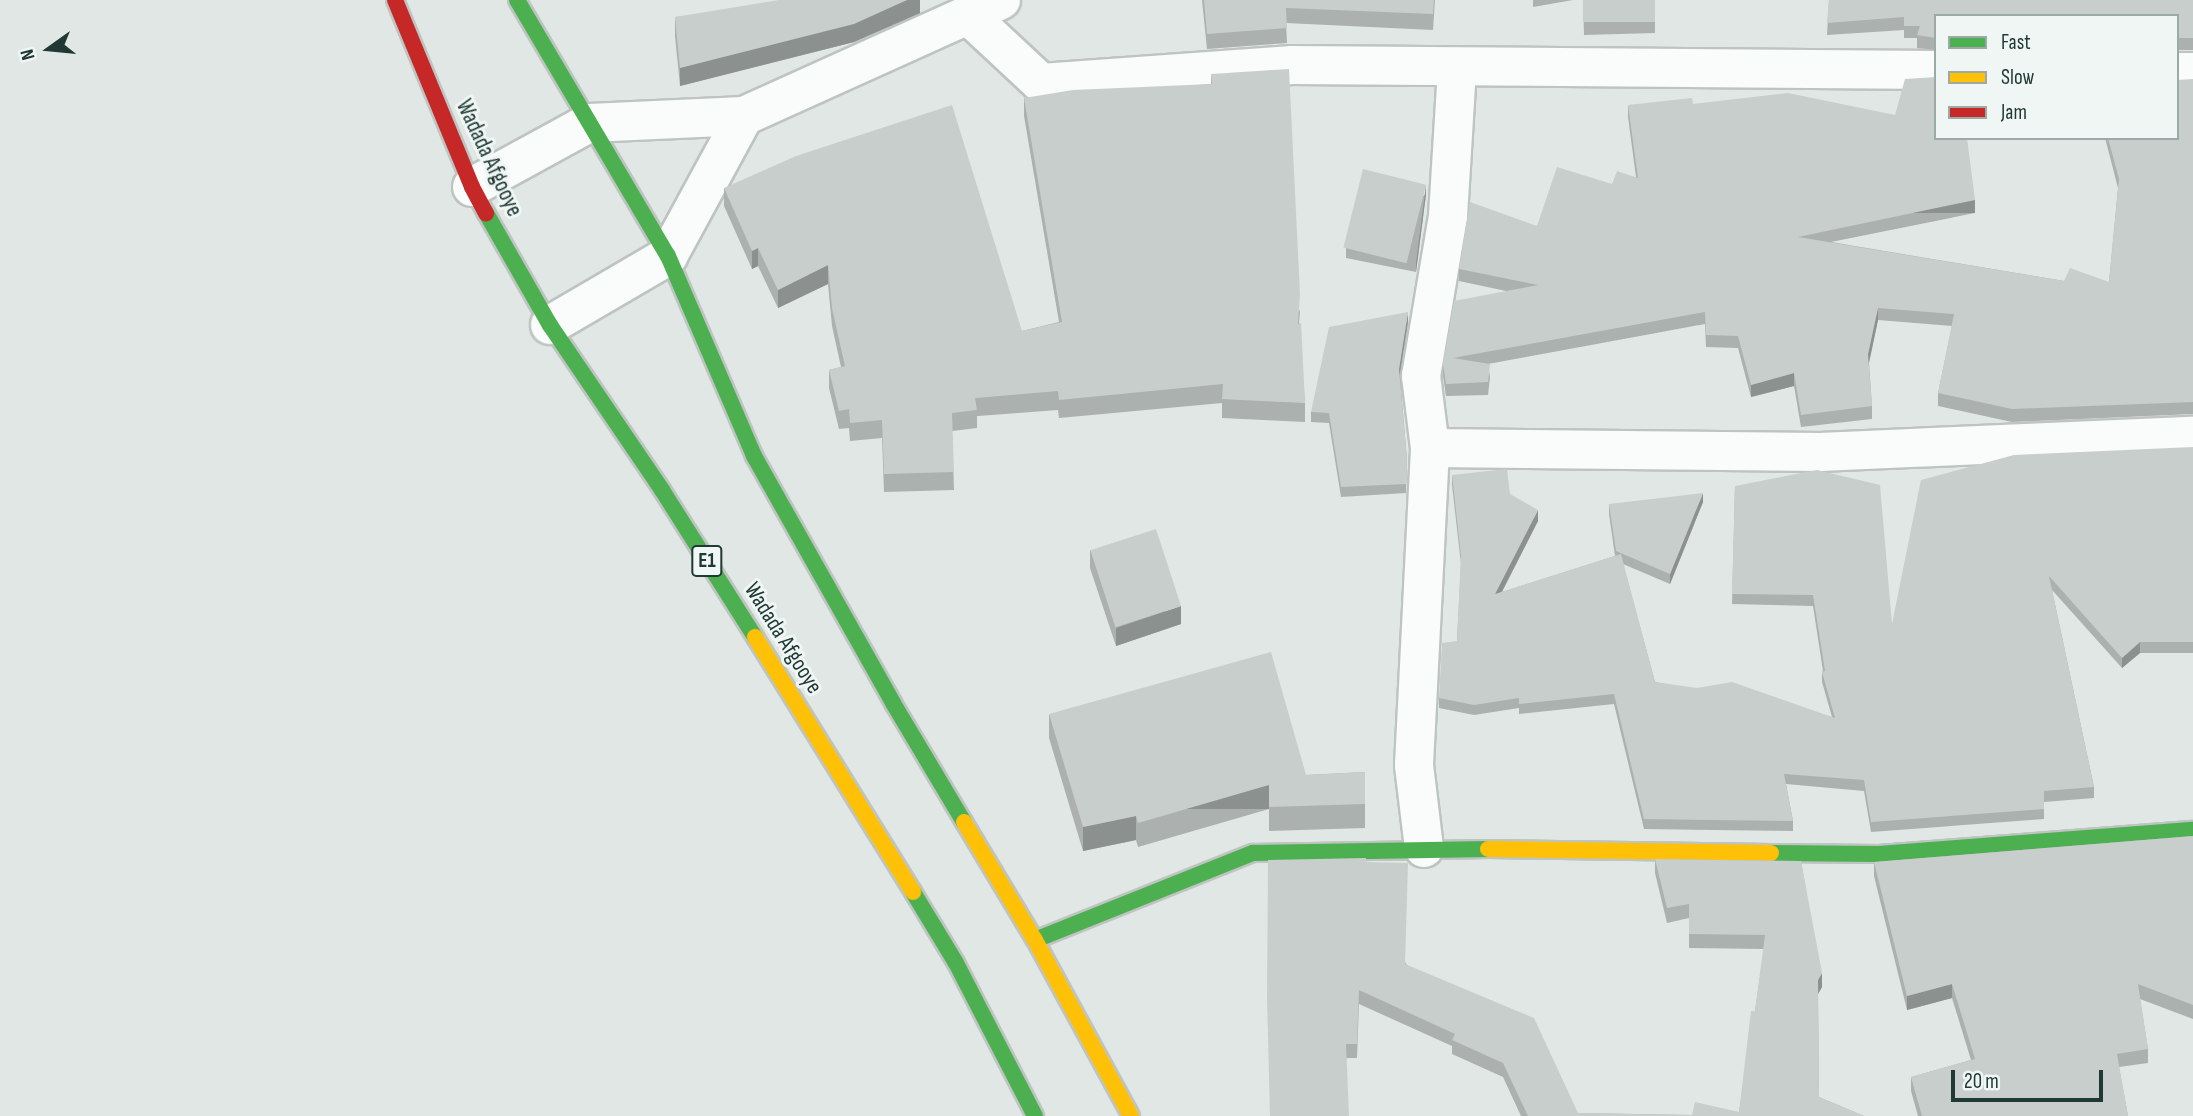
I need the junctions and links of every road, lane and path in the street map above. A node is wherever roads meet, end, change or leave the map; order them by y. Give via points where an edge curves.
1 (396, 0) edge
2 (517, 0) edge
3 (985, 7) edge
4 (1457, 67) junction
5 (1934, 70) edge
6 (744, 116) junction
7 (589, 122) junction
8 (472, 187) junction
9 (668, 256) junction
10 (550, 325) junction
11 (2193, 436) edge
12 (1430, 448) junction
13 (2193, 830) edge
14 (1424, 848) junction
15 (1035, 940) junction
16 (1035, 1116) edge
17 (1131, 1116) edge

1 - 8 main road, Wadada Afgooye / E1
2 - 7 main road
3 - 4 street via 1041,83 1292,65
3 - 6 street
4 - 5 street
4 - 12 street via 1448,216 1421,376
6 - 7 street
6 - 9 street
7 - 8 street
7 - 9 main road
8 - 10 main road, Wadada Afgooye / E1
9 - 10 street
9 - 15 main road via 754,456 893,703
10 - 16 main road, Wadada Afgooye / E1 via 811,724 956,963
11 - 12 street via 1820,452
12 - 14 street via 1414,765
13 - 14 main road via 1879,854
14 - 15 main road via 1253,853
15 - 17 main road

